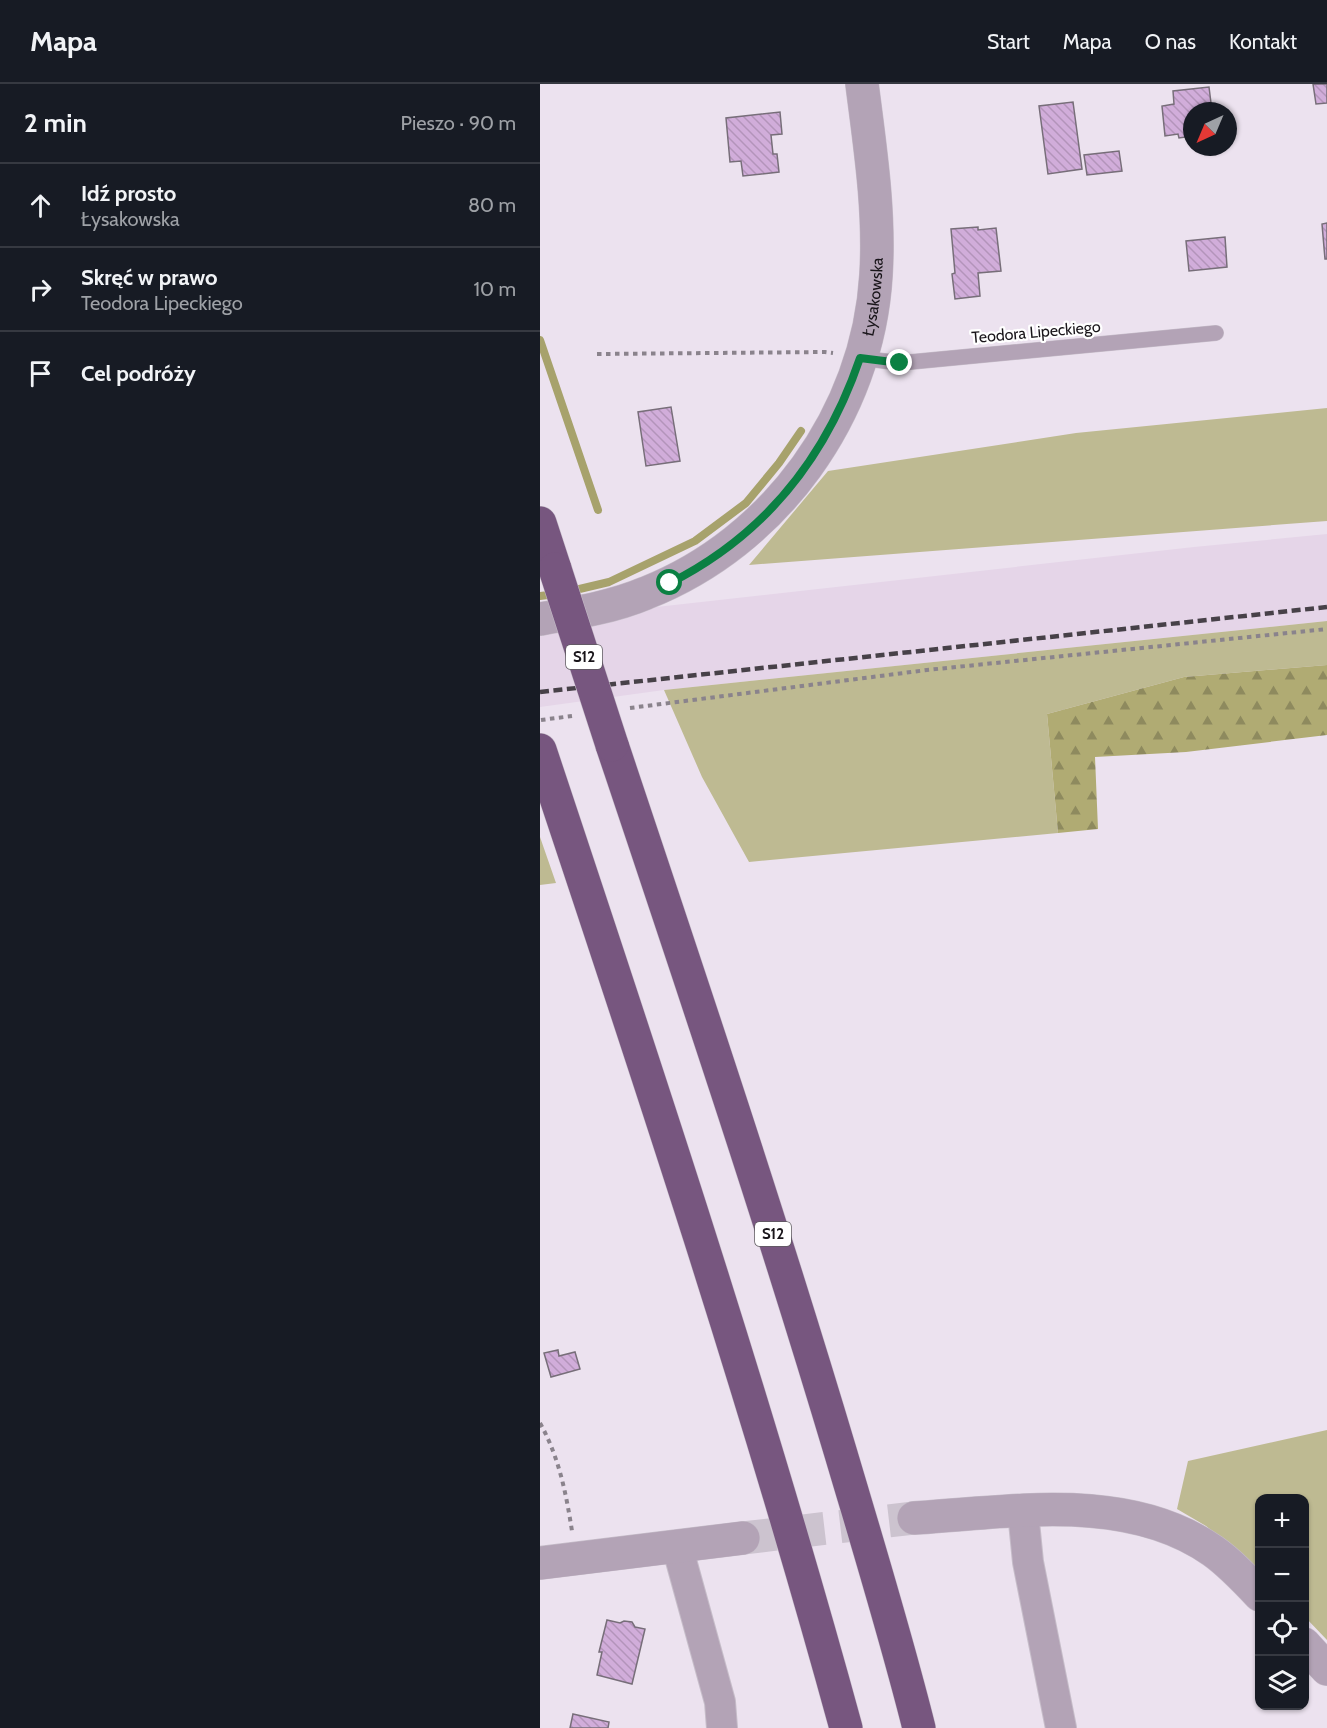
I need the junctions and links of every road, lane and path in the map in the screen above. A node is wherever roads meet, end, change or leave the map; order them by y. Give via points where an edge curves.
1 (862, 84) edge
2 (1216, 333) dead end
3 (597, 354) dead end
4 (860, 358) junction
5 (540, 522) edge
6 (540, 619) edge
7 (1327, 629) edge
8 (622, 709) dead end
9 (575, 715) dead end
10 (540, 720) edge
11 (541, 752) edge
12 (540, 1423) edge
13 (1023, 1512) junction
14 (915, 1518) tunnel mouth
15 (743, 1538) tunnel mouth
16 (677, 1546) junction
17 (576, 1559) junction
18 (540, 1563) edge
19 (1255, 1590) edge
20 (1309, 1649) edge
21 (1327, 1669) edge
22 (722, 1728) edge
23 (846, 1728) edge
24 (919, 1728) edge
25 (1061, 1728) edge

1 - 4 street, Łysakowska via 876,204 876,251 873,301
2 - 4 lane, Teodora Lipeckiego via 900,363
3 - 4 path via 825,352
4 - 6 street, Łysakowska via 837,417 813,458 778,503 734,544 689,573 644,594 610,606
5 - 24 highway, S12, bridge via 723,1075 812,1359
7 - 8 path via 927,670
9 - 10 path
11 - 23 highway via 740,1363
12 - 17 path via 559,1466
13 - 14 street
13 - 19 street via 1106,1513 1164,1526 1212,1551
13 - 25 street via 1030,1573
15 - 16 street
16 - 17 street
16 - 22 street via 720,1702
17 - 18 street
20 - 21 street

